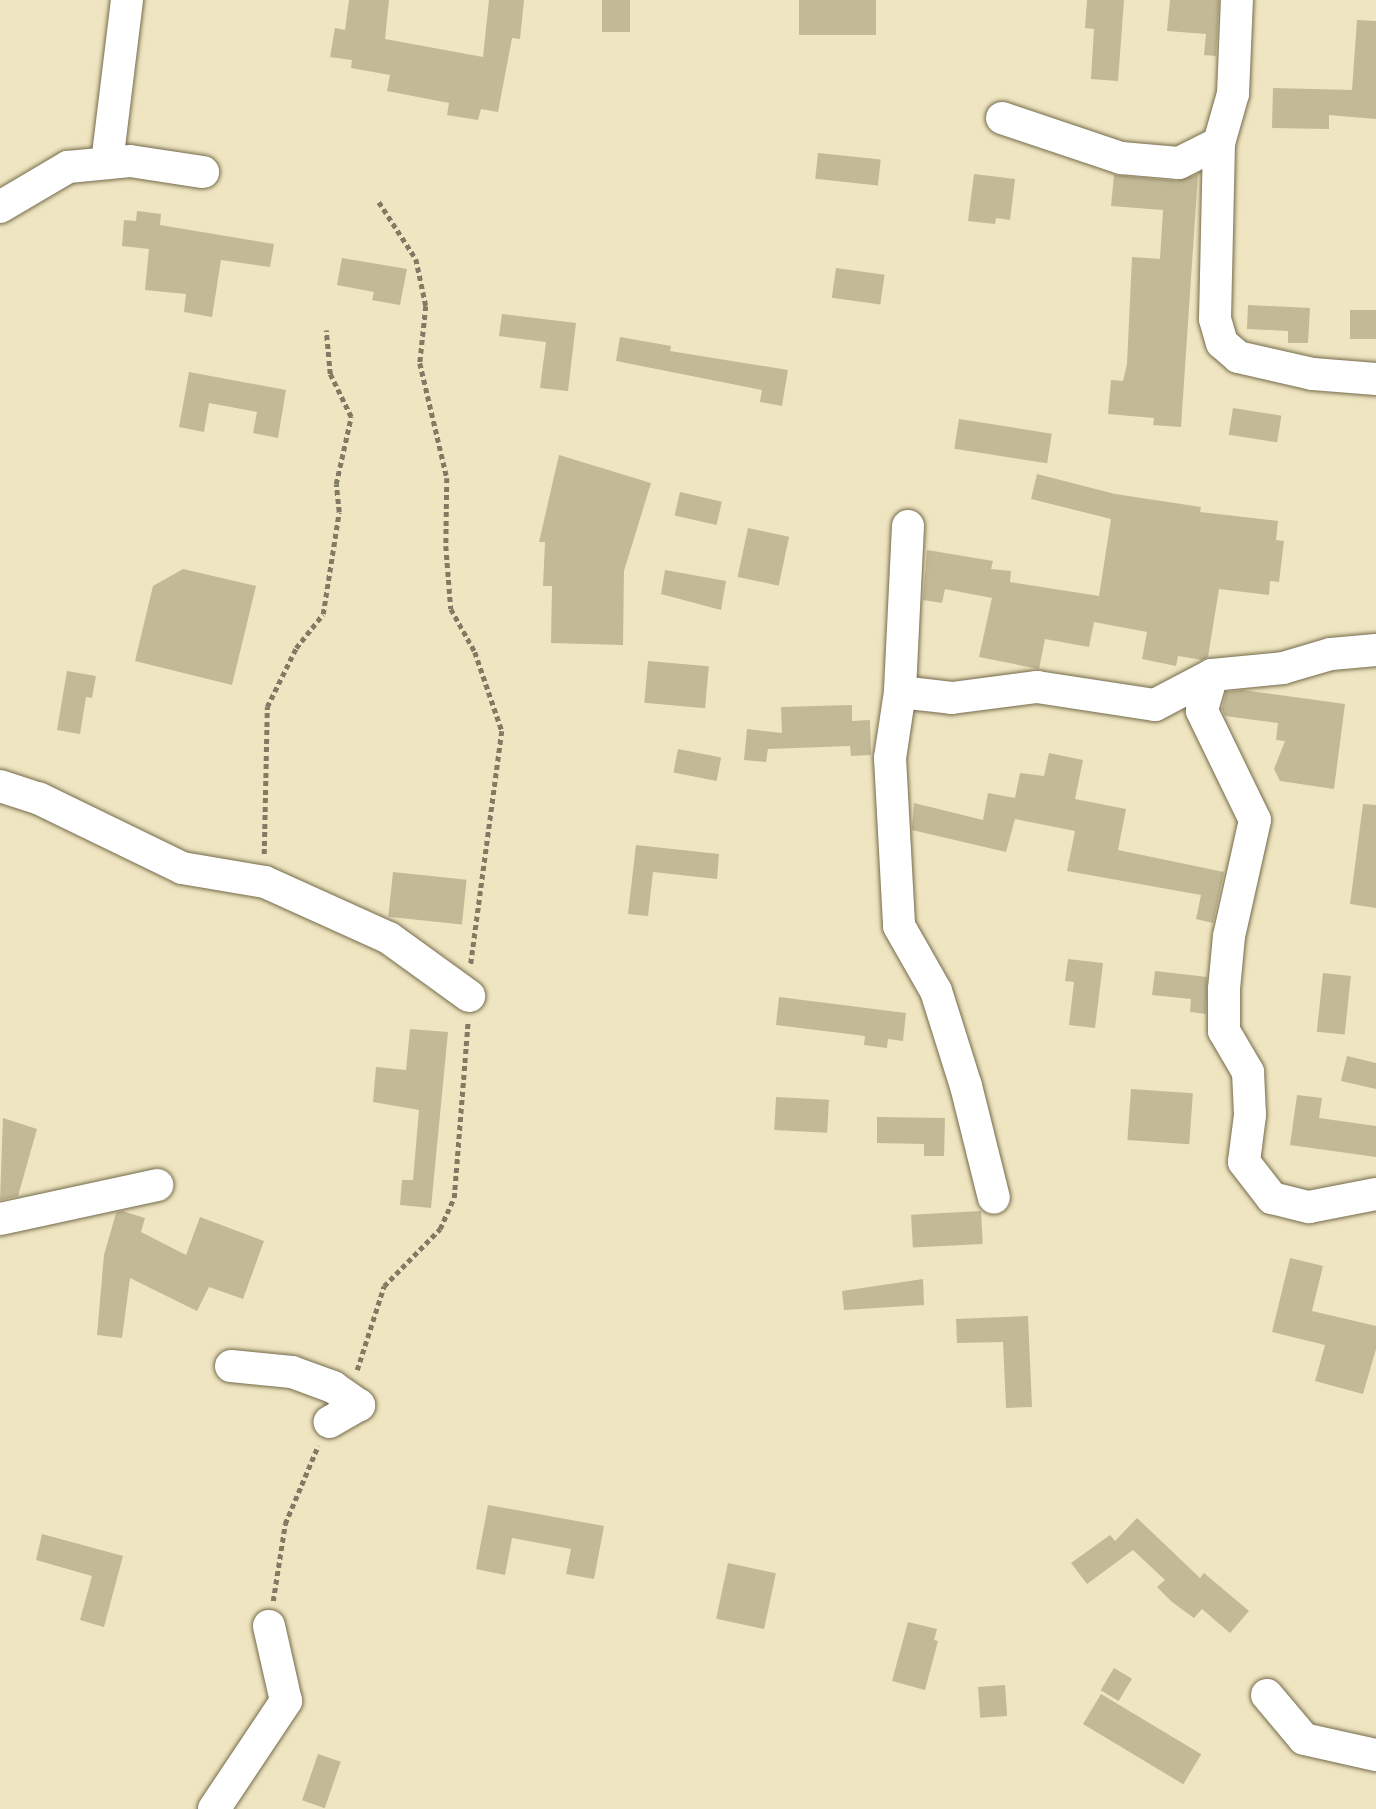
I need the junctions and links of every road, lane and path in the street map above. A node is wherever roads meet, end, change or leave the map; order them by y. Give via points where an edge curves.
1 (127, 0) edge
2 (1237, 0) edge
3 (1002, 118) dead end
4 (1219, 143) junction
5 (107, 163) junction
6 (203, 172) dead end
7 (379, 202) dead end
8 (0, 207) edge
9 (326, 330) dead end
10 (1376, 379) edge
11 (908, 526) dead end
12 (1376, 650) edge
13 (1212, 675) junction
14 (900, 692) junction
15 (0, 786) edge
16 (265, 882) junction
17 (469, 996) junction
18 (157, 1185) dead end
19 (1376, 1194) edge
20 (994, 1198) dead end
21 (0, 1219) edge
22 (231, 1366) dead end
23 (354, 1375) dead end
24 (330, 1422) joint
25 (269, 1626) joint
26 (1267, 1695) dead end
27 (1376, 1755) edge
28 (214, 1809) edge

1 - 5 street
2 - 4 street via 1233,94
3 - 4 street via 1121,158 1179,163
4 - 10 street via 1215,319 1222,343 1238,357 1313,374
5 - 6 street via 130,161
5 - 8 street via 68,167
7 - 17 path via 416,258 426,306 420,363 447,478 446,546 452,609 475,652 502,731
9 - 16 path via 330,374 351,417 335,484 339,512 323,614 296,648 267,707
11 - 14 street
12 - 13 street via 1331,654 1283,668
13 - 14 street via 1155,705 1037,687 952,698
13 - 19 street via 1202,711 1255,820 1229,936 1224,989 1224,1031 1248,1072 1250,1115 1244,1162 1272,1198 1308,1207
14 - 20 street via 890,758 899,926 936,990
15 - 16 street via 38,798 181,868
16 - 17 street via 389,938
17 - 23 path via 462,1147 454,1198 440,1228 384,1286
18 - 21 street
22 - 24 street via 292,1372 333,1387 359,1405
24 - 25 path via 285,1524
25 - 28 street via 286,1701
26 - 27 street via 1304,1739

